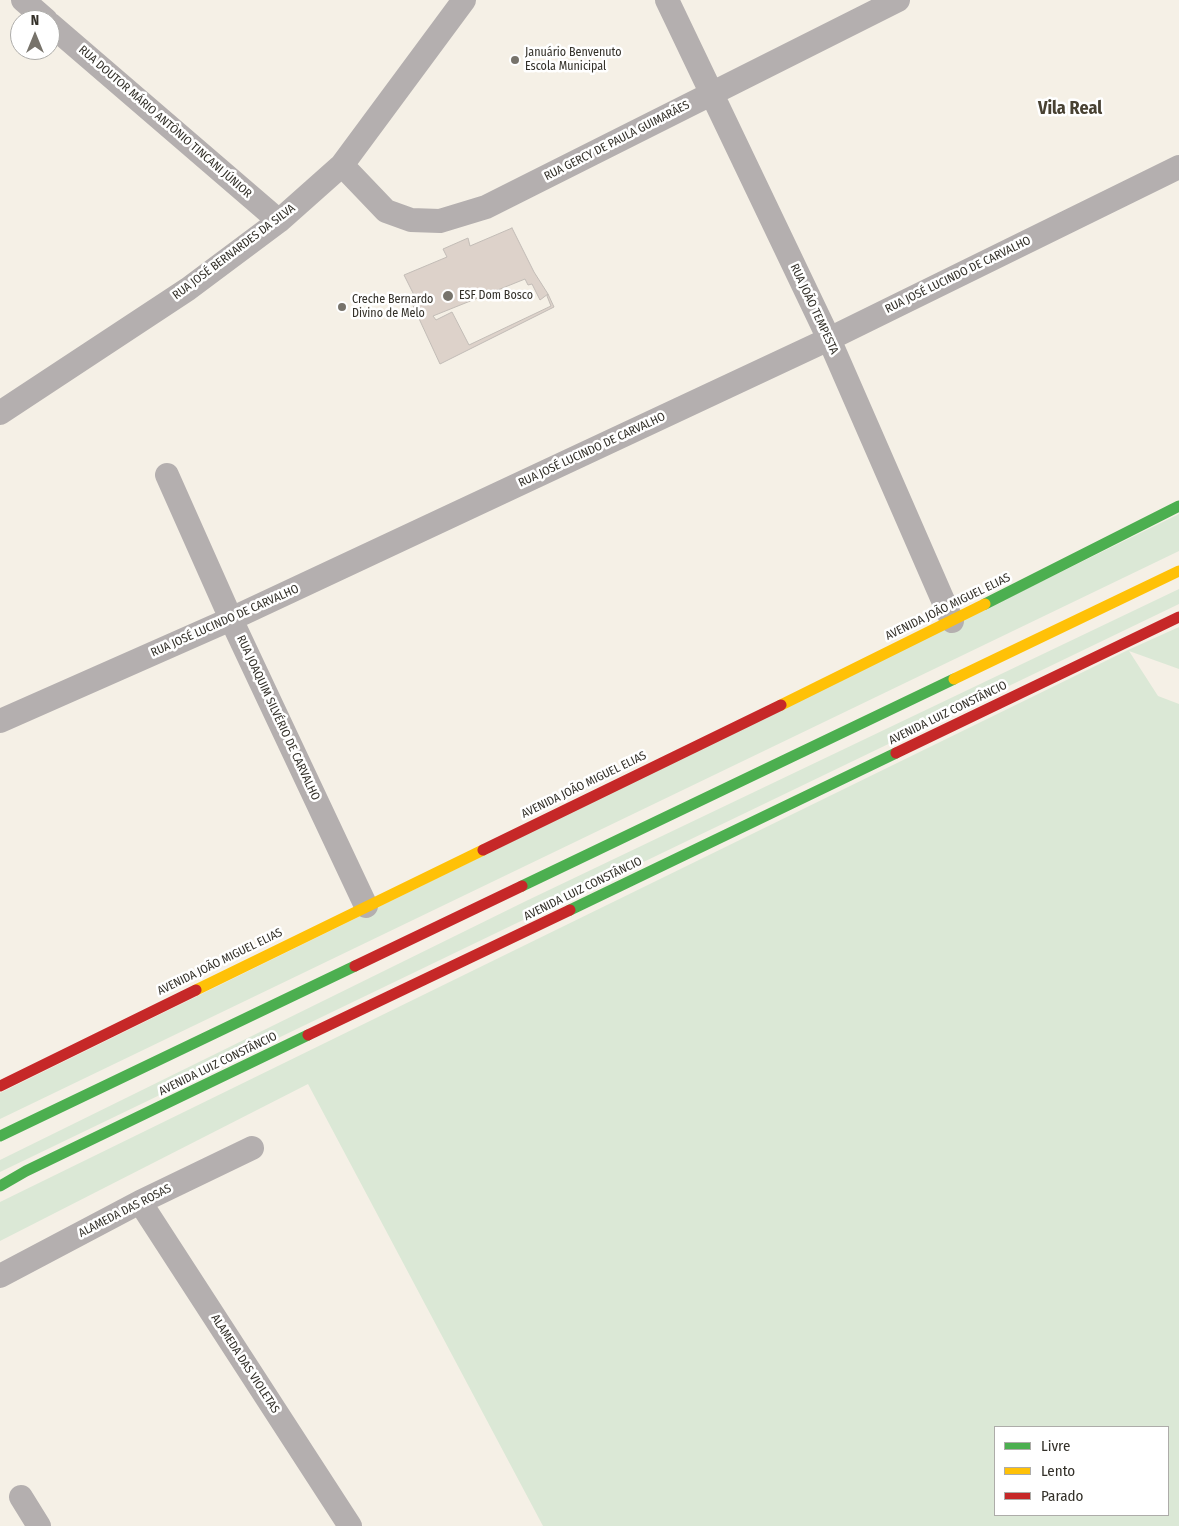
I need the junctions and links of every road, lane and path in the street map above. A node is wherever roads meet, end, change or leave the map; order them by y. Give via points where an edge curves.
1 (23, 0) edge
2 (464, 0) edge
3 (667, 0) edge
4 (898, 0) edge
5 (34, 10) edge
6 (60, 33) edge
7 (711, 93) junction
8 (342, 165) junction
9 (1179, 167) edge
10 (279, 221) junction
11 (829, 339) junction
12 (0, 413) edge
13 (167, 475) dead end
14 (1179, 506) edge
15 (1179, 570) edge
16 (1179, 617) edge
17 (231, 619) junction
18 (952, 621) junction
19 (0, 721) edge
20 (366, 906) junction
21 (0, 1086) edge
22 (0, 1136) edge
23 (252, 1148) dead end
24 (0, 1186) edge
25 (140, 1202) junction
26 (0, 1276) edge
27 (21, 1497) dead end
28 (39, 1526) edge
29 (350, 1526) edge

1 - 5 street
2 - 8 street, RUA JOSÉ BERNARDES DA SILVA
3 - 7 street, RUA JOÃO TEMPESTA
4 - 7 street, RUA GERCY DE PAULA GUIMARÃES
6 - 10 street, RUA DOUTOR MÁRIO ANTÔNIO TINCANI JÚNIOR
7 - 8 street, RUA GERCY DE PAULA GUIMARÃES via 486,207 440,221 410,220 386,211
7 - 11 street, RUA JOÃO TEMPESTA
8 - 10 street, RUA JOSÉ BERNARDES DA SILVA
9 - 11 street, RUA JOSÉ LUCINDO DE CARVALHO
10 - 12 street, RUA JOSÉ BERNARDES DA SILVA via 188,289
11 - 17 street, RUA JOSÉ LUCINDO DE CARVALHO
11 - 18 street, RUA JOÃO TEMPESTA
13 - 17 street, RUA JOAQUIM SILVÉRIO DE CARVALHO
14 - 18 main road, AVENIDA JOÃO MIGUEL ELIAS
15 - 22 main road
16 - 24 main road, AVENIDA LUIZ CONSTÂNCIO via 35,1166
17 - 19 street, RUA JOSÉ LUCINDO DE CARVALHO
17 - 20 street, RUA JOAQUIM SILVÉRIO DE CARVALHO
18 - 20 main road, AVENIDA JOÃO MIGUEL ELIAS
20 - 21 main road, AVENIDA JOÃO MIGUEL ELIAS
23 - 25 street, ALAMEDA DAS ROSAS
25 - 26 street, ALAMEDA DAS ROSAS
25 - 29 street, ALAMEDA DAS VIOLETAS
27 - 28 street

